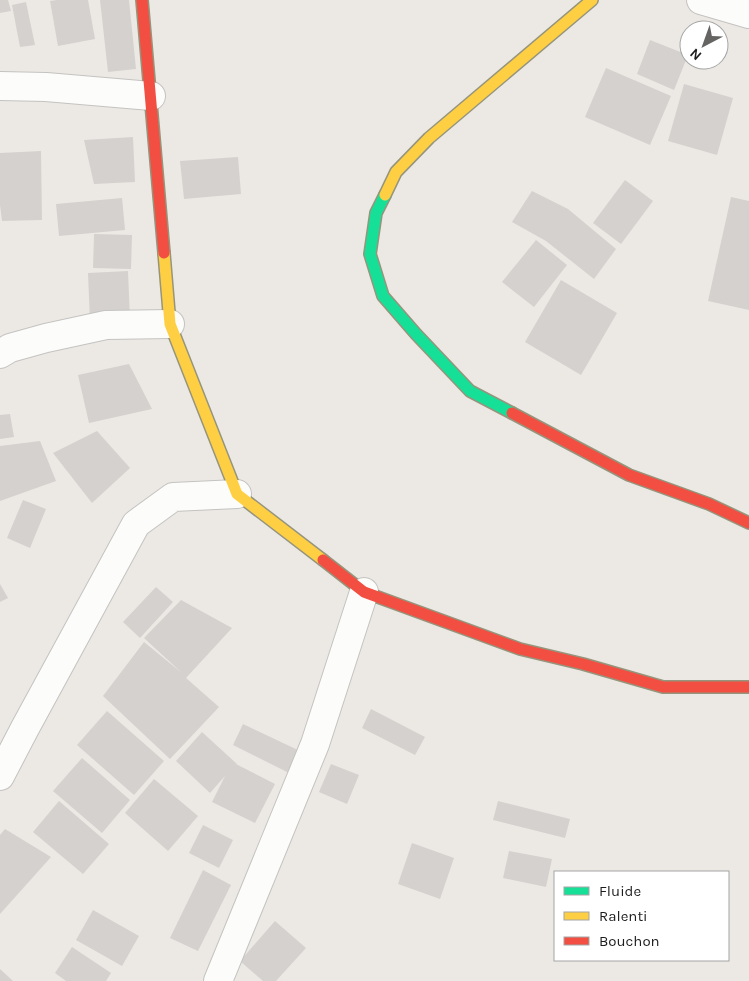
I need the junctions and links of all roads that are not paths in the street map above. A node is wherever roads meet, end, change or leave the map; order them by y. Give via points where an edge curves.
1 (142, 0) edge
2 (592, 0) edge
3 (701, 0) edge
4 (749, 14) edge
5 (0, 86) edge
6 (150, 96) junction
7 (170, 324) junction
8 (0, 354) edge
9 (237, 494) junction
10 (749, 522) edge
11 (364, 592) junction
12 (749, 687) edge
13 (0, 776) edge
14 (218, 981) edge

1 - 6 street
2 - 10 street via 429,138 396,172 376,213 370,254 383,296 470,391 628,475
3 - 4 street
5 - 6 street via 46,86
6 - 7 street
7 - 8 street via 106,326 46,338
7 - 9 street
9 - 11 street
9 - 13 street via 174,497 136,524
11 - 12 street via 520,650 664,687
11 - 14 street via 315,744

